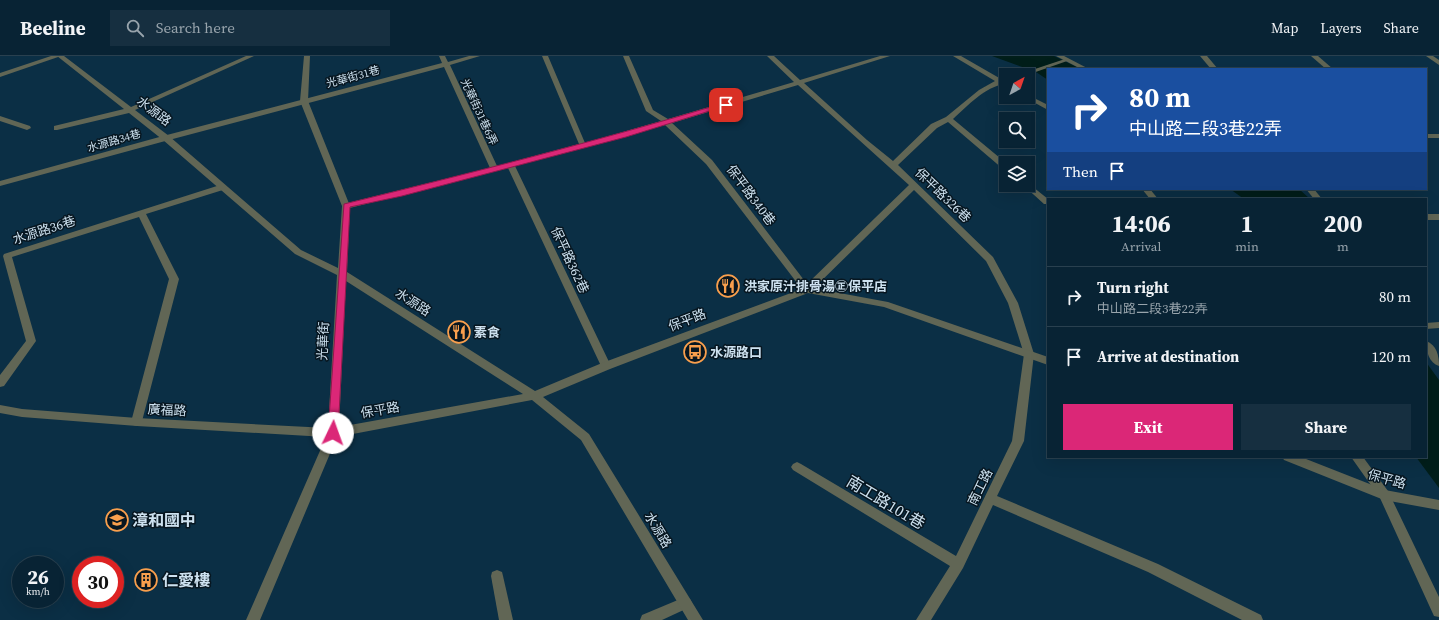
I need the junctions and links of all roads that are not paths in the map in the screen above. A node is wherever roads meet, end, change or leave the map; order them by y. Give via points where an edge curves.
1 (59, 56) edge
2 (251, 56) edge
3 (307, 56) edge
4 (442, 56) edge
5 (477, 56) edge
6 (545, 56) edge
7 (626, 56) edge
8 (770, 56) edge
9 (856, 56) edge
10 (887, 56) edge
11 (956, 56) edge
12 (1059, 56) edge
13 (1203, 56) edge
14 (1314, 56) edge
15 (1429, 56) edge
16 (1067, 60) junction
17 (864, 63) junction
18 (1439, 63) edge
19 (444, 64) junction
20 (1084, 68) edge
21 (1214, 68) edge
22 (1329, 68) edge
23 (1035, 70) edge
24 (0, 75) edge
25 (999, 79) edge
26 (799, 83) junction
27 (999, 84) edge
28 (304, 101) junction
29 (1035, 101) edge
30 (1047, 107) edge
31 (130, 110) junction
32 (0, 118) edge
33 (949, 119) junction
34 (667, 122) junction
35 (27, 128) dead end
36 (57, 128) dead end
37 (1427, 136) edge
38 (1439, 136) edge
39 (166, 138) junction
40 (583, 146) junction
41 (999, 161) edge
42 (510, 165) junction
43 (893, 165) junction
44 (494, 169) junction
45 (0, 184) edge
46 (914, 185) junction
47 (223, 187) junction
48 (1147, 190) edge
49 (1311, 190) edge
50 (1035, 192) edge
51 (1153, 198) edge
52 (1317, 198) edge
53 (1047, 202) edge
54 (346, 206) junction
55 (140, 214) junction
56 (1427, 217) edge
57 (1439, 217) edge
58 (3, 257) edge
59 (341, 273) junction
60 (807, 290) junction
61 (1439, 325) edge
62 (1427, 326) edge
63 (1427, 346) edge
64 (1029, 354) junction
65 (1047, 361) edge
66 (1439, 362) edge
67 (606, 366) junction
68 (0, 383) edge
69 (534, 396) junction
70 (0, 409) edge
71 (137, 422) junction
72 (333, 433) junction
73 (1291, 458) edge
74 (1357, 458) edge
75 (798, 467) dead end
76 (1384, 495) junction
77 (990, 498) junction
78 (1439, 505) edge
79 (958, 564) junction
80 (497, 576) dead end
81 (685, 603) junction
82 (1439, 611) edge
83 (253, 620) edge
84 (506, 620) edge
85 (647, 620) edge
86 (696, 620) edge
87 (923, 620) edge
88 (1256, 620) edge

1 - 24 street
1 - 31 street, 水源路
2 - 31 street
3 - 28 street, 光華街
4 - 19 street, 光華街31巷6弄
5 - 19 street, 光華街31巷
6 - 40 street
7 - 34 street, 保平路340巷 via 650,111
8 - 26 street
9 - 17 street
10 - 17 street
11 - 25 street
12 - 16 street
13 - 21 street
14 - 22 street
15 - 18 street
16 - 20 street
16 - 23 street
17 - 26 street
19 - 28 street, 光華街31巷
19 - 44 street, 光華街31巷6弄
26 - 34 street
26 - 43 street, 保平路326巷
27 - 33 street via 981,91
28 - 39 street, 水源路34巷
28 - 54 street, 光華街
29 - 30 street
31 - 36 street
31 - 39 street, 水源路
32 - 35 street
33 - 41 street
33 - 43 street via 934,126
34 - 40 street
34 - 60 street, 保平路340巷 via 710,162
37 - 38 street
39 - 45 street, 水源路34巷
39 - 47 street, 水源路
40 - 42 street
42 - 44 street
42 - 67 street, 保平路362巷
43 - 46 street, 保平路326巷
44 - 54 street
46 - 60 street
46 - 64 street, 保平路326巷 via 990,259 1013,303
47 - 55 street, 水源路36巷
47 - 59 street, 水源路 via 298,252
48 - 51 street
49 - 52 street
50 - 53 street
54 - 59 street, 光華街
55 - 58 street, 水源路36巷
55 - 71 street via 174,279
56 - 57 street
58 - 68 street, 水源路36巷 via 31,341
59 - 69 street, 水源路
59 - 72 street, 光華街
60 - 64 street via 885,304
60 - 67 street, 保平路
61 - 62 street
63 - 66 street
64 - 65 street
64 - 77 street, 南工路 via 1018,441
67 - 69 street, 保平路
69 - 72 street, 保平路
69 - 81 street, 水源路 via 585,437
70 - 71 street, 廣福路
71 - 72 street, 廣福路
72 - 83 street, 光華街
73 - 76 street, 保平路
74 - 76 street
75 - 79 street, 南工路101巷
76 - 78 street, 保平路
76 - 82 street
77 - 79 street, 南工路
77 - 88 street via 1154,568
79 - 87 street, 南工路
80 - 84 street
81 - 85 street
81 - 86 street, 水源路

